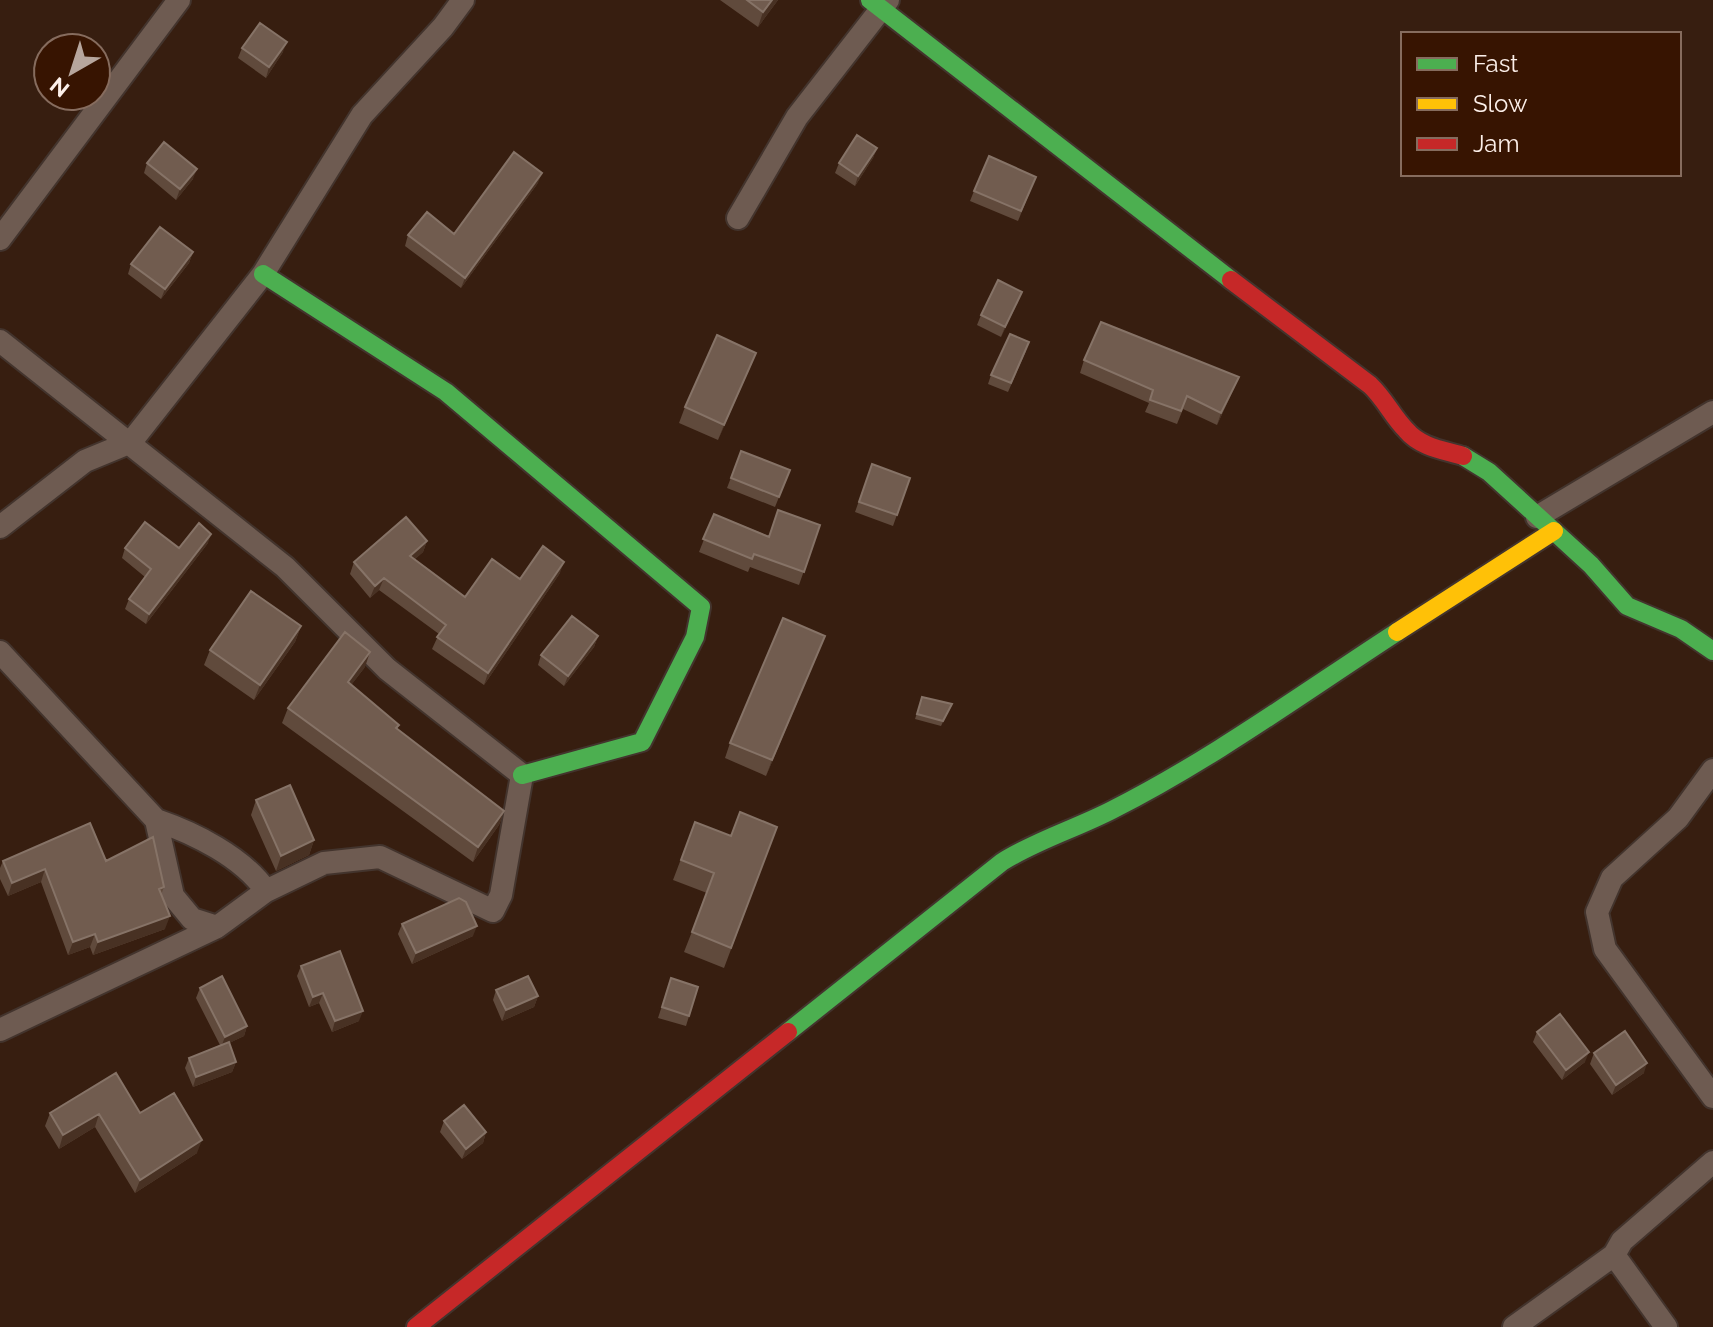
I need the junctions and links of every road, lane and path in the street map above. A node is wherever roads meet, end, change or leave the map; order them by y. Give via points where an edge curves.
1 (179, 0) edge
2 (463, 0) edge
3 (880, 3) edge
4 (738, 218) dead end
5 (0, 239) edge
6 (263, 274) junction
7 (0, 341) edge
8 (1713, 412) edge
9 (131, 442) junction
10 (1546, 524) junction
11 (0, 527) edge
12 (1713, 651) edge
13 (0, 652) edge
14 (1713, 770) edge
15 (522, 775) junction
16 (156, 820) junction
17 (266, 891) junction
18 (217, 927) junction
19 (0, 1030) edge
20 (1713, 1097) edge
21 (1713, 1162) edge
22 (1614, 1255) junction
23 (416, 1327) edge
24 (1514, 1327) edge
25 (1666, 1327) edge

1 - 5 street
2 - 6 street via 362,115
3 - 4 street via 797,117
3 - 10 street via 1022,121 1370,385 1406,431 1423,444 1469,458
6 - 9 street
6 - 15 street via 446,392 701,607 695,637 642,742
7 - 9 street
8 - 10 street
9 - 11 street via 85,461
9 - 15 street via 285,567 387,669
10 - 12 street via 1627,606 1681,629
10 - 23 street via 1194,763 1111,811 1032,843 1002,862
13 - 16 street
14 - 20 street via 1678,818 1612,878 1597,912 1605,949
15 - 17 street via 501,895 493,911 380,857 324,863
16 - 17 street via 184,830 254,874
16 - 18 street via 173,896 192,919
17 - 18 street
18 - 19 street
21 - 22 street via 1622,1241
22 - 24 street
22 - 25 street

